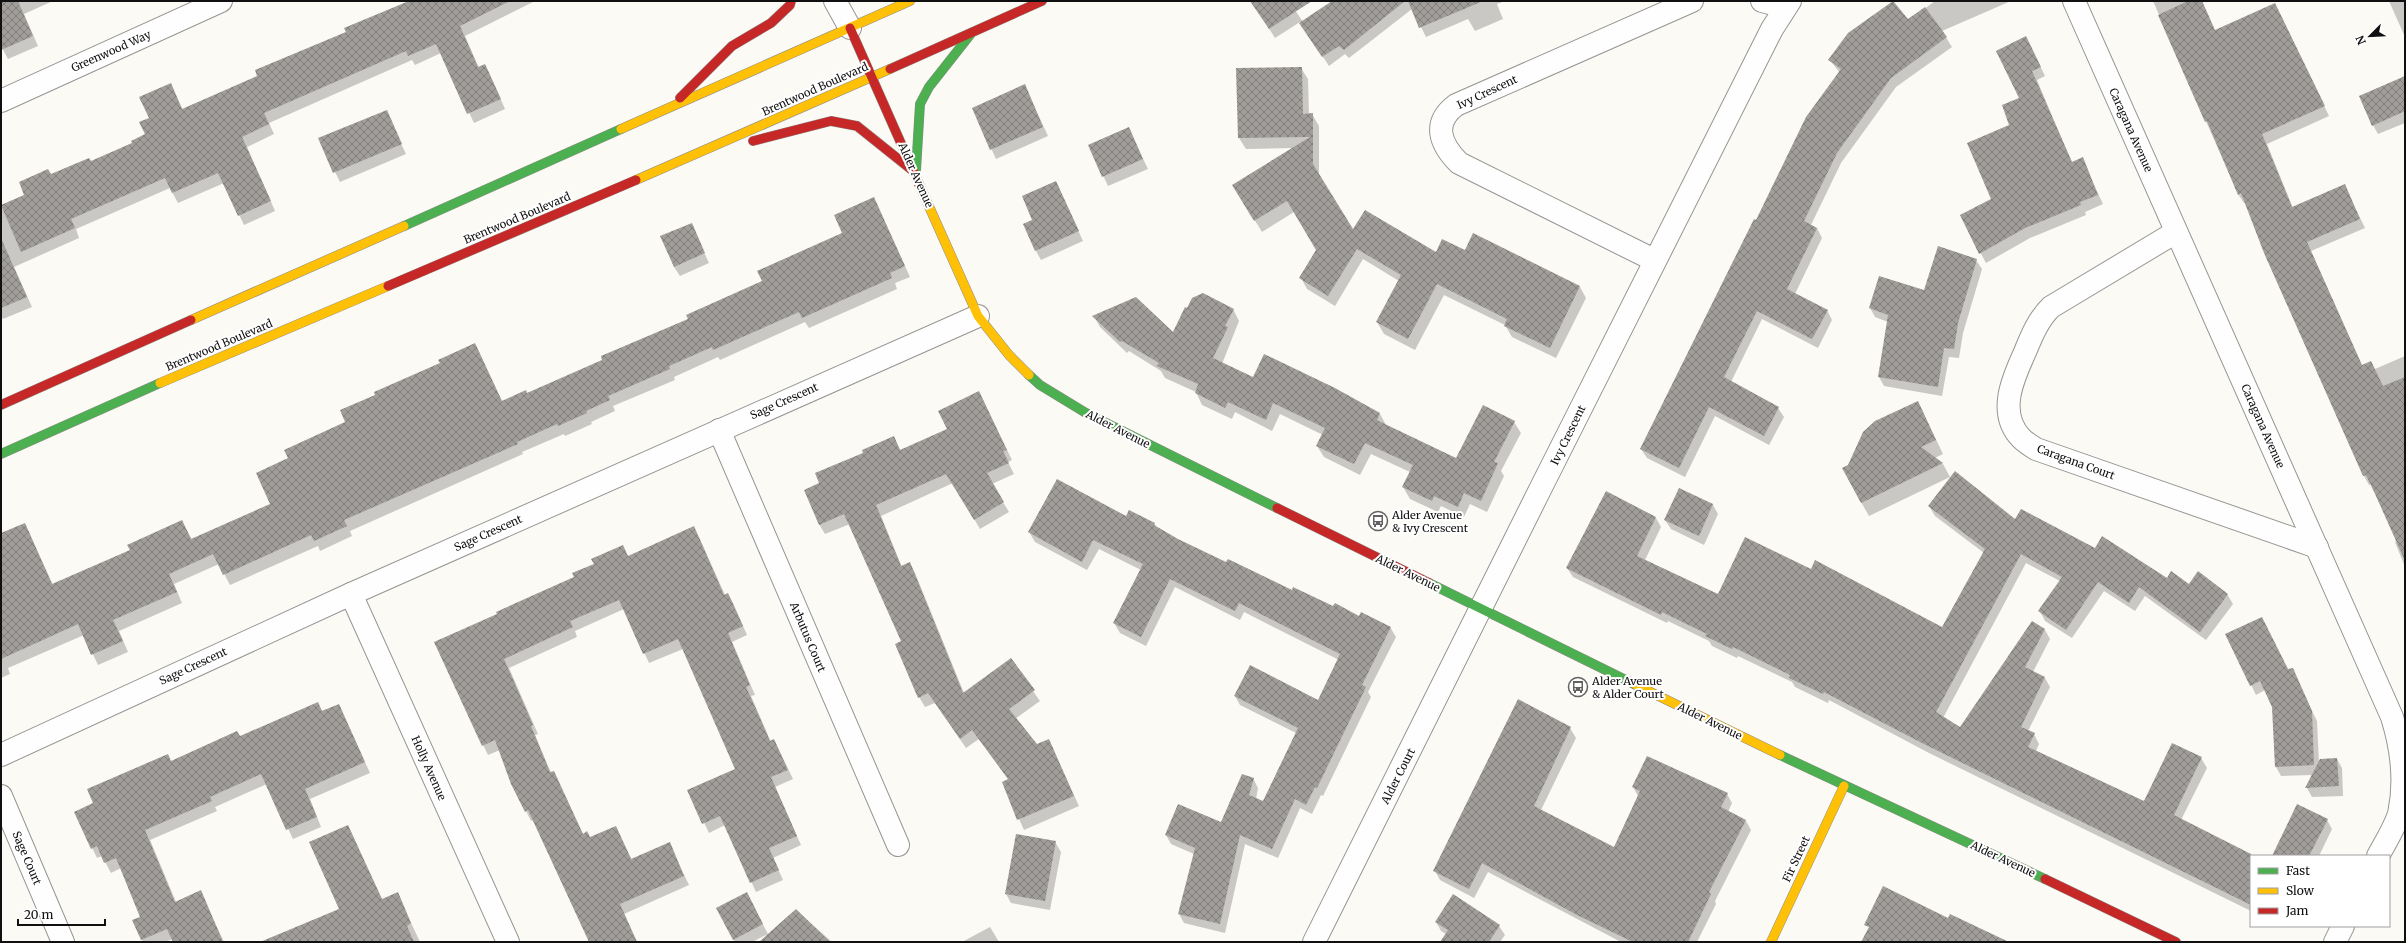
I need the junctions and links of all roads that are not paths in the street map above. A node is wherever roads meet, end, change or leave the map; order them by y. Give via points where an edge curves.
1 (221, 1) edge
2 (791, 1) edge
3 (835, 1) edge
4 (910, 1) edge
5 (1042, 1) edge
6 (1692, 1) edge
7 (1762, 1) edge
8 (2074, 1) edge
9 (1787, 4) edge
10 (850, 28) junction
11 (972, 32) junction
12 (873, 77) junction
13 (1, 101) edge
14 (672, 106) junction
15 (701, 153) junction
16 (916, 173) junction
17 (2176, 232) junction
18 (1654, 260) junction
19 (978, 316) junction
20 (1, 404) edge
21 (718, 430) junction
22 (1, 454) edge
23 (2317, 547) junction
24 (350, 594) junction
25 (1482, 610) junction
26 (1, 755) edge
27 (1844, 786) junction
28 (1, 796) edge
29 (898, 845) dead end
30 (2378, 855) edge
31 (2342, 927) edge
32 (63, 942) edge
33 (508, 942) edge
34 (1314, 942) edge
35 (1771, 942) edge
36 (2176, 942) edge
37 (2335, 942) edge

1 - 13 street, Greenwood Way
2 - 14 main road via 771,23 732,46
3 - 10 street, Alder Avenue
4 - 10 main road
5 - 11 main road, Brentwood Boulevard
6 - 18 street, Ivy Crescent via 1456,105 1446,113 1441,126 1448,152 1459,163
7 - 9 street, Ivy Crescent
8 - 17 street, Caragana Avenue
9 - 18 street, Ivy Crescent
10 - 12 main road, Alder Avenue
10 - 14 main road
11 - 12 main road, Brentwood Boulevard
11 - 16 main road via 929,87 920,104
12 - 15 main road, Brentwood Boulevard
12 - 16 main road, Alder Avenue
14 - 20 main road
15 - 16 main road via 831,121 857,126
15 - 22 main road, Brentwood Boulevard via 134,394
16 - 19 main road, Alder Avenue
17 - 23 street, Caragana Avenue
17 - 23 street, Caragana Court via 2051,307 2041,317 2011,382 2008,400 2011,419 2020,438 2036,449
18 - 25 street, Ivy Crescent
19 - 21 street, Sage Crescent
19 - 25 main road, Alder Avenue via 1009,355 1040,386 1086,413
21 - 24 street, Sage Crescent
21 - 29 street, Arbutus Court
23 - 30 street, Caragana Avenue via 2392,717 2405,764 2404,791 2399,814
24 - 26 street, Sage Crescent
24 - 33 street, Holly Avenue
25 - 27 main road, Alder Avenue
25 - 34 street, Alder Court
27 - 35 main road, Fir Street
27 - 36 main road, Alder Avenue
28 - 32 street, Sage Court
31 - 37 street

